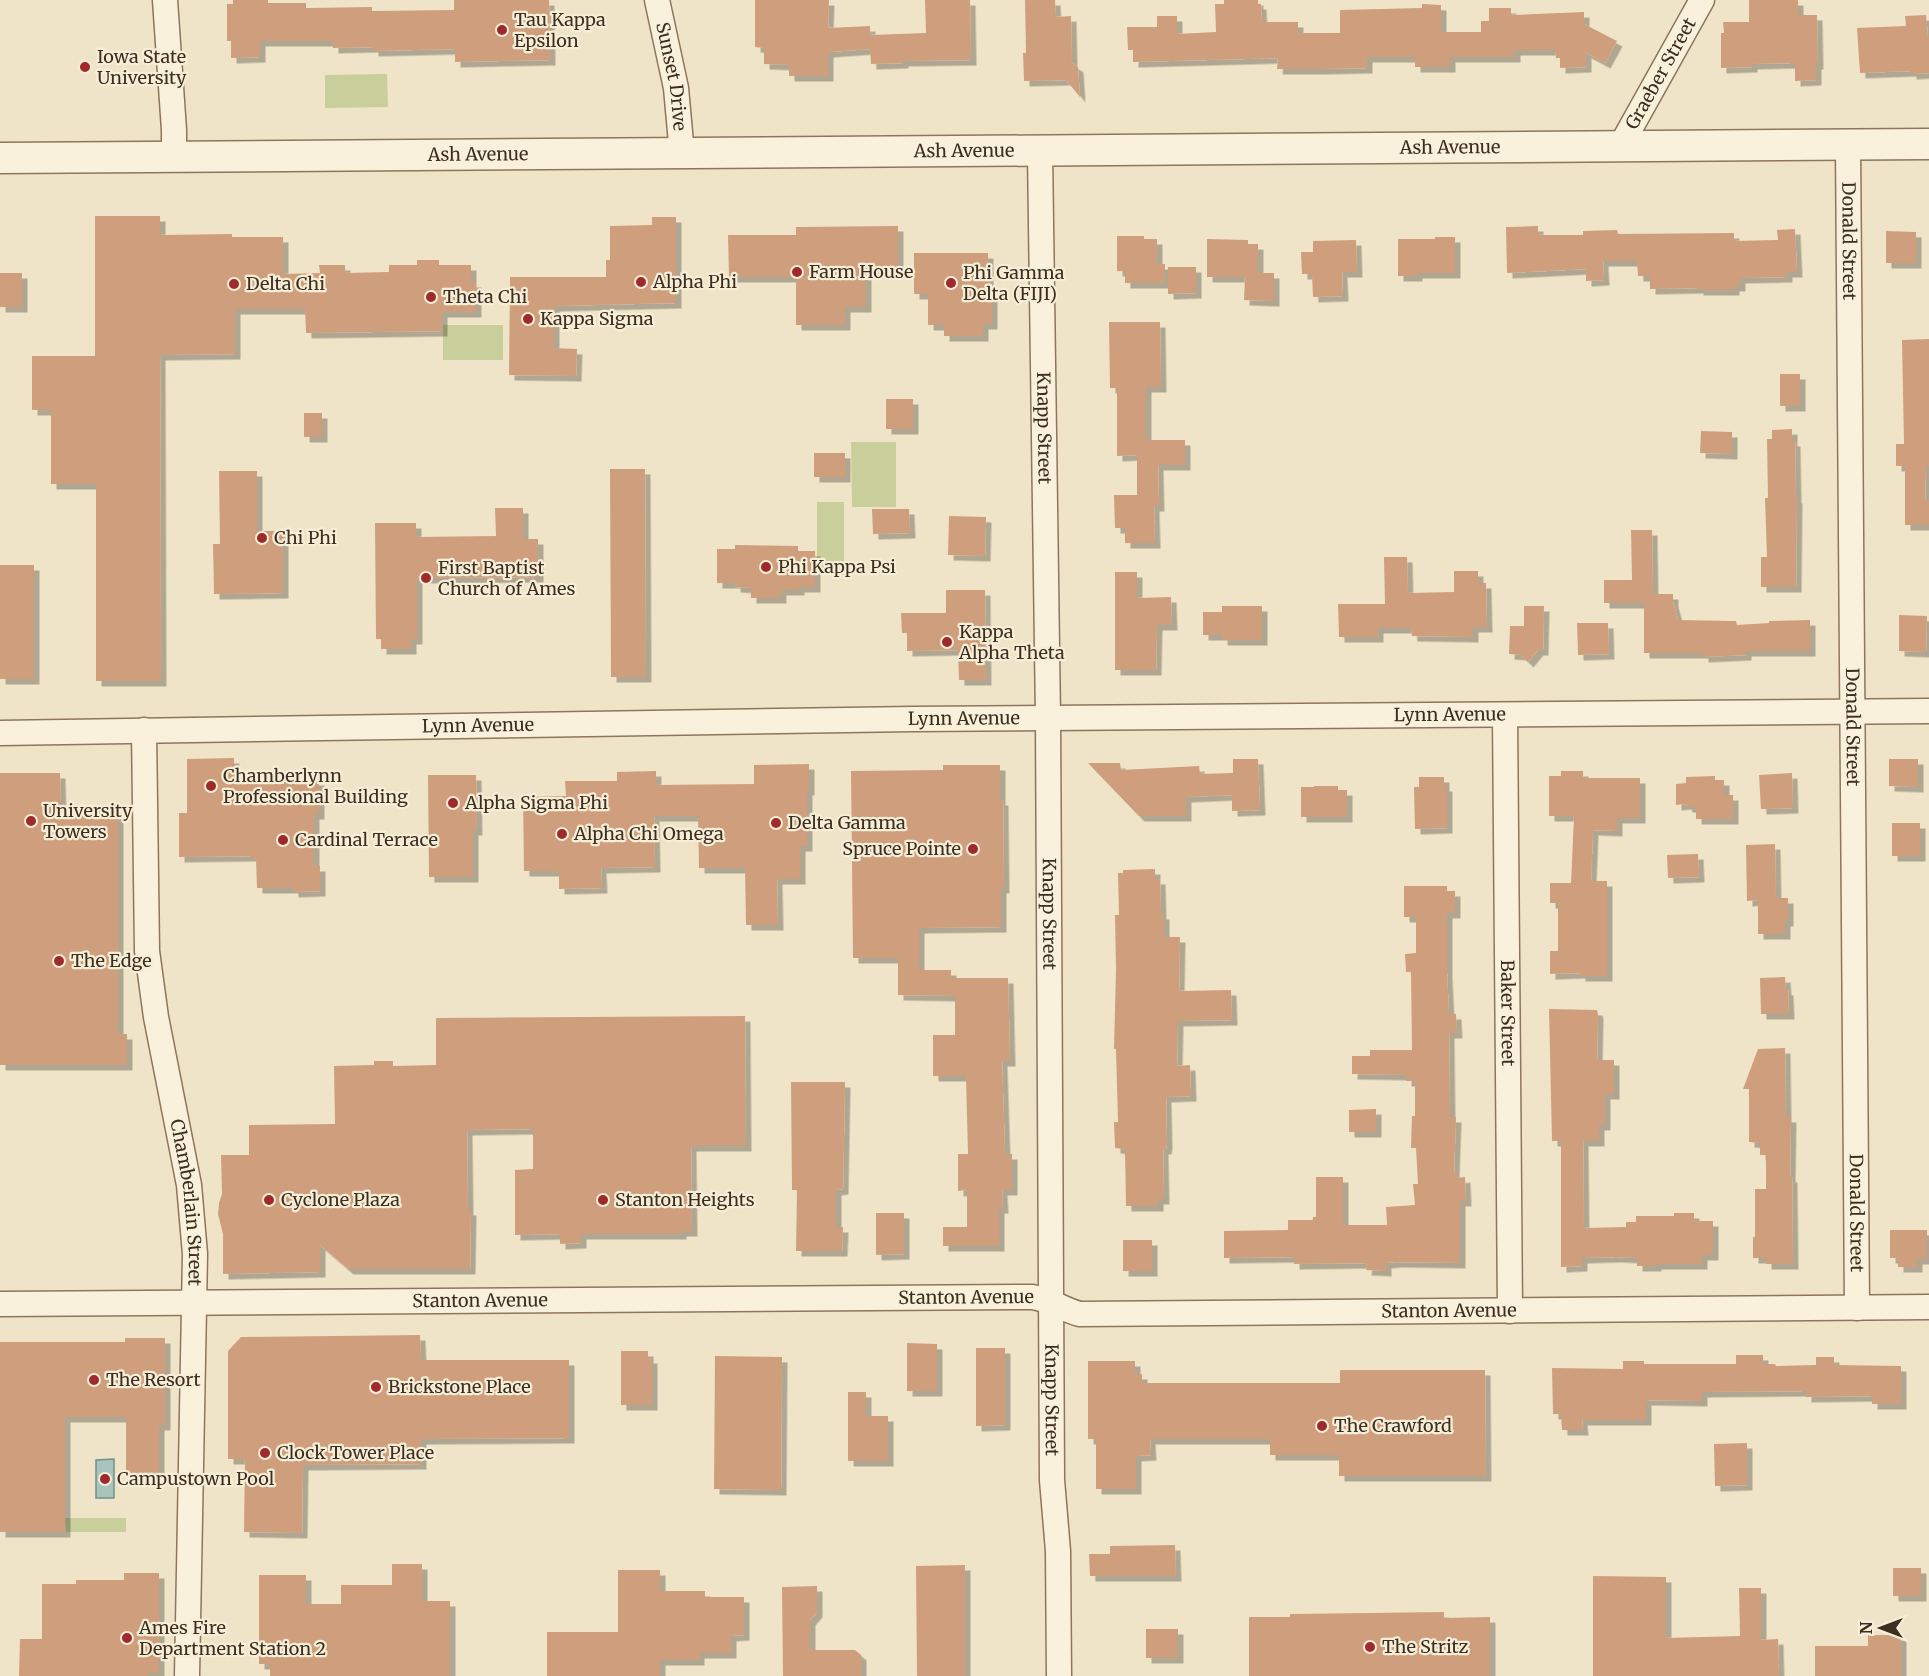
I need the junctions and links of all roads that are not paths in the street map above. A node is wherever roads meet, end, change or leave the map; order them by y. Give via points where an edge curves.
1 (165, 0) edge
2 (657, 0) edge
3 (1702, 0) edge
4 (1929, 144) edge
5 (1848, 145) junction
6 (1620, 147) junction
7 (1040, 152) junction
8 (682, 154) junction
9 (174, 157) junction
10 (0, 158) edge
11 (1929, 711) edge
12 (1853, 712) junction
13 (1506, 715) junction
14 (1048, 717) junction
15 (144, 730) junction
16 (0, 733) edge
17 (1051, 1301) junction
18 (195, 1302) junction
19 (0, 1304) edge
20 (1929, 1307) edge
21 (1857, 1308) junction
22 (1510, 1311) junction
23 (187, 1676) edge
24 (1059, 1676) edge

1 - 9 street
2 - 8 street, Sunset Drive via 676,88
3 - 6 street, Graeber Street
4 - 5 street, Ash Avenue
5 - 6 street, Ash Avenue
5 - 12 street, Donald Street
6 - 7 street, Ash Avenue
7 - 8 street, Ash Avenue
7 - 14 street, Knapp Street
8 - 9 street, Ash Avenue
9 - 10 street, Ash Avenue
11 - 12 street, Lynn Avenue
12 - 13 street, Lynn Avenue
12 - 21 street, Donald Street
13 - 14 street, Lynn Avenue
13 - 22 street, Baker Street
14 - 15 street, Lynn Avenue
14 - 17 street, Knapp Street
15 - 16 street, Lynn Avenue
15 - 18 street, Chamberlain Street via 147,951 189,1185
17 - 18 street, Stanton Avenue via 1026,1297
17 - 22 street, Stanton Avenue via 1080,1314
17 - 24 street, Knapp Street
18 - 19 street, Stanton Avenue
18 - 23 street, Chamberlain Street
20 - 21 street, Stanton Avenue
21 - 22 street, Stanton Avenue

